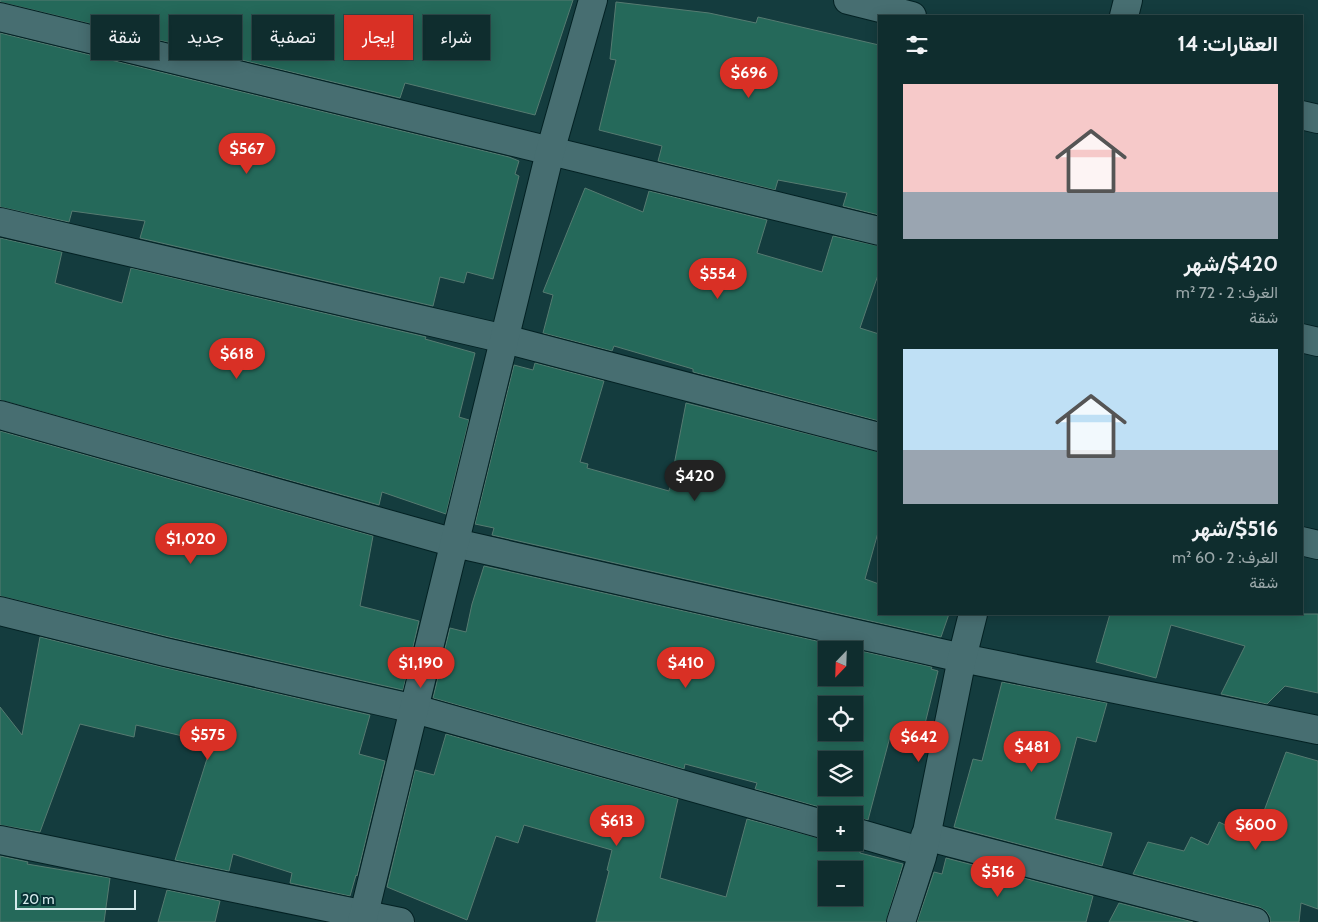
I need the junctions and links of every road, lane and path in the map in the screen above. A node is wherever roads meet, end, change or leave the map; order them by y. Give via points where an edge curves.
1 (593, 0) edge
2 (848, 0) edge
3 (1128, 0) edge
4 (908, 15) edge
5 (1124, 15) edge
6 (0, 17) edge
7 (1303, 115) edge
8 (1318, 119) edge
9 (550, 152) junction
10 (0, 222) edge
11 (878, 231) edge
12 (1303, 338) edge
13 (505, 339) junction
14 (1318, 342) edge
15 (0, 415) edge
16 (878, 437) edge
17 (1303, 541) edge
18 (455, 543) junction
19 (1318, 545) edge
20 (0, 611) edge
21 (973, 615) edge
22 (962, 658) junction
23 (415, 710) junction
24 (1318, 730) edge
25 (818, 823) edge
26 (863, 834) edge
27 (0, 840) edge
28 (924, 844) junction
29 (363, 918) edge
30 (400, 922) edge
31 (901, 922) edge
32 (1256, 922) edge

1 - 9 street
2 - 4 street
3 - 5 street
6 - 9 street
7 - 8 street
9 - 11 street
9 - 13 street
10 - 13 street
12 - 14 street
13 - 16 street
13 - 18 street
15 - 18 street
17 - 19 street
18 - 22 street
18 - 23 street
20 - 23 street
21 - 22 street
22 - 24 street
22 - 28 street
23 - 25 street
23 - 29 street
26 - 28 street
27 - 29 street
28 - 31 street
28 - 32 street
29 - 30 street

